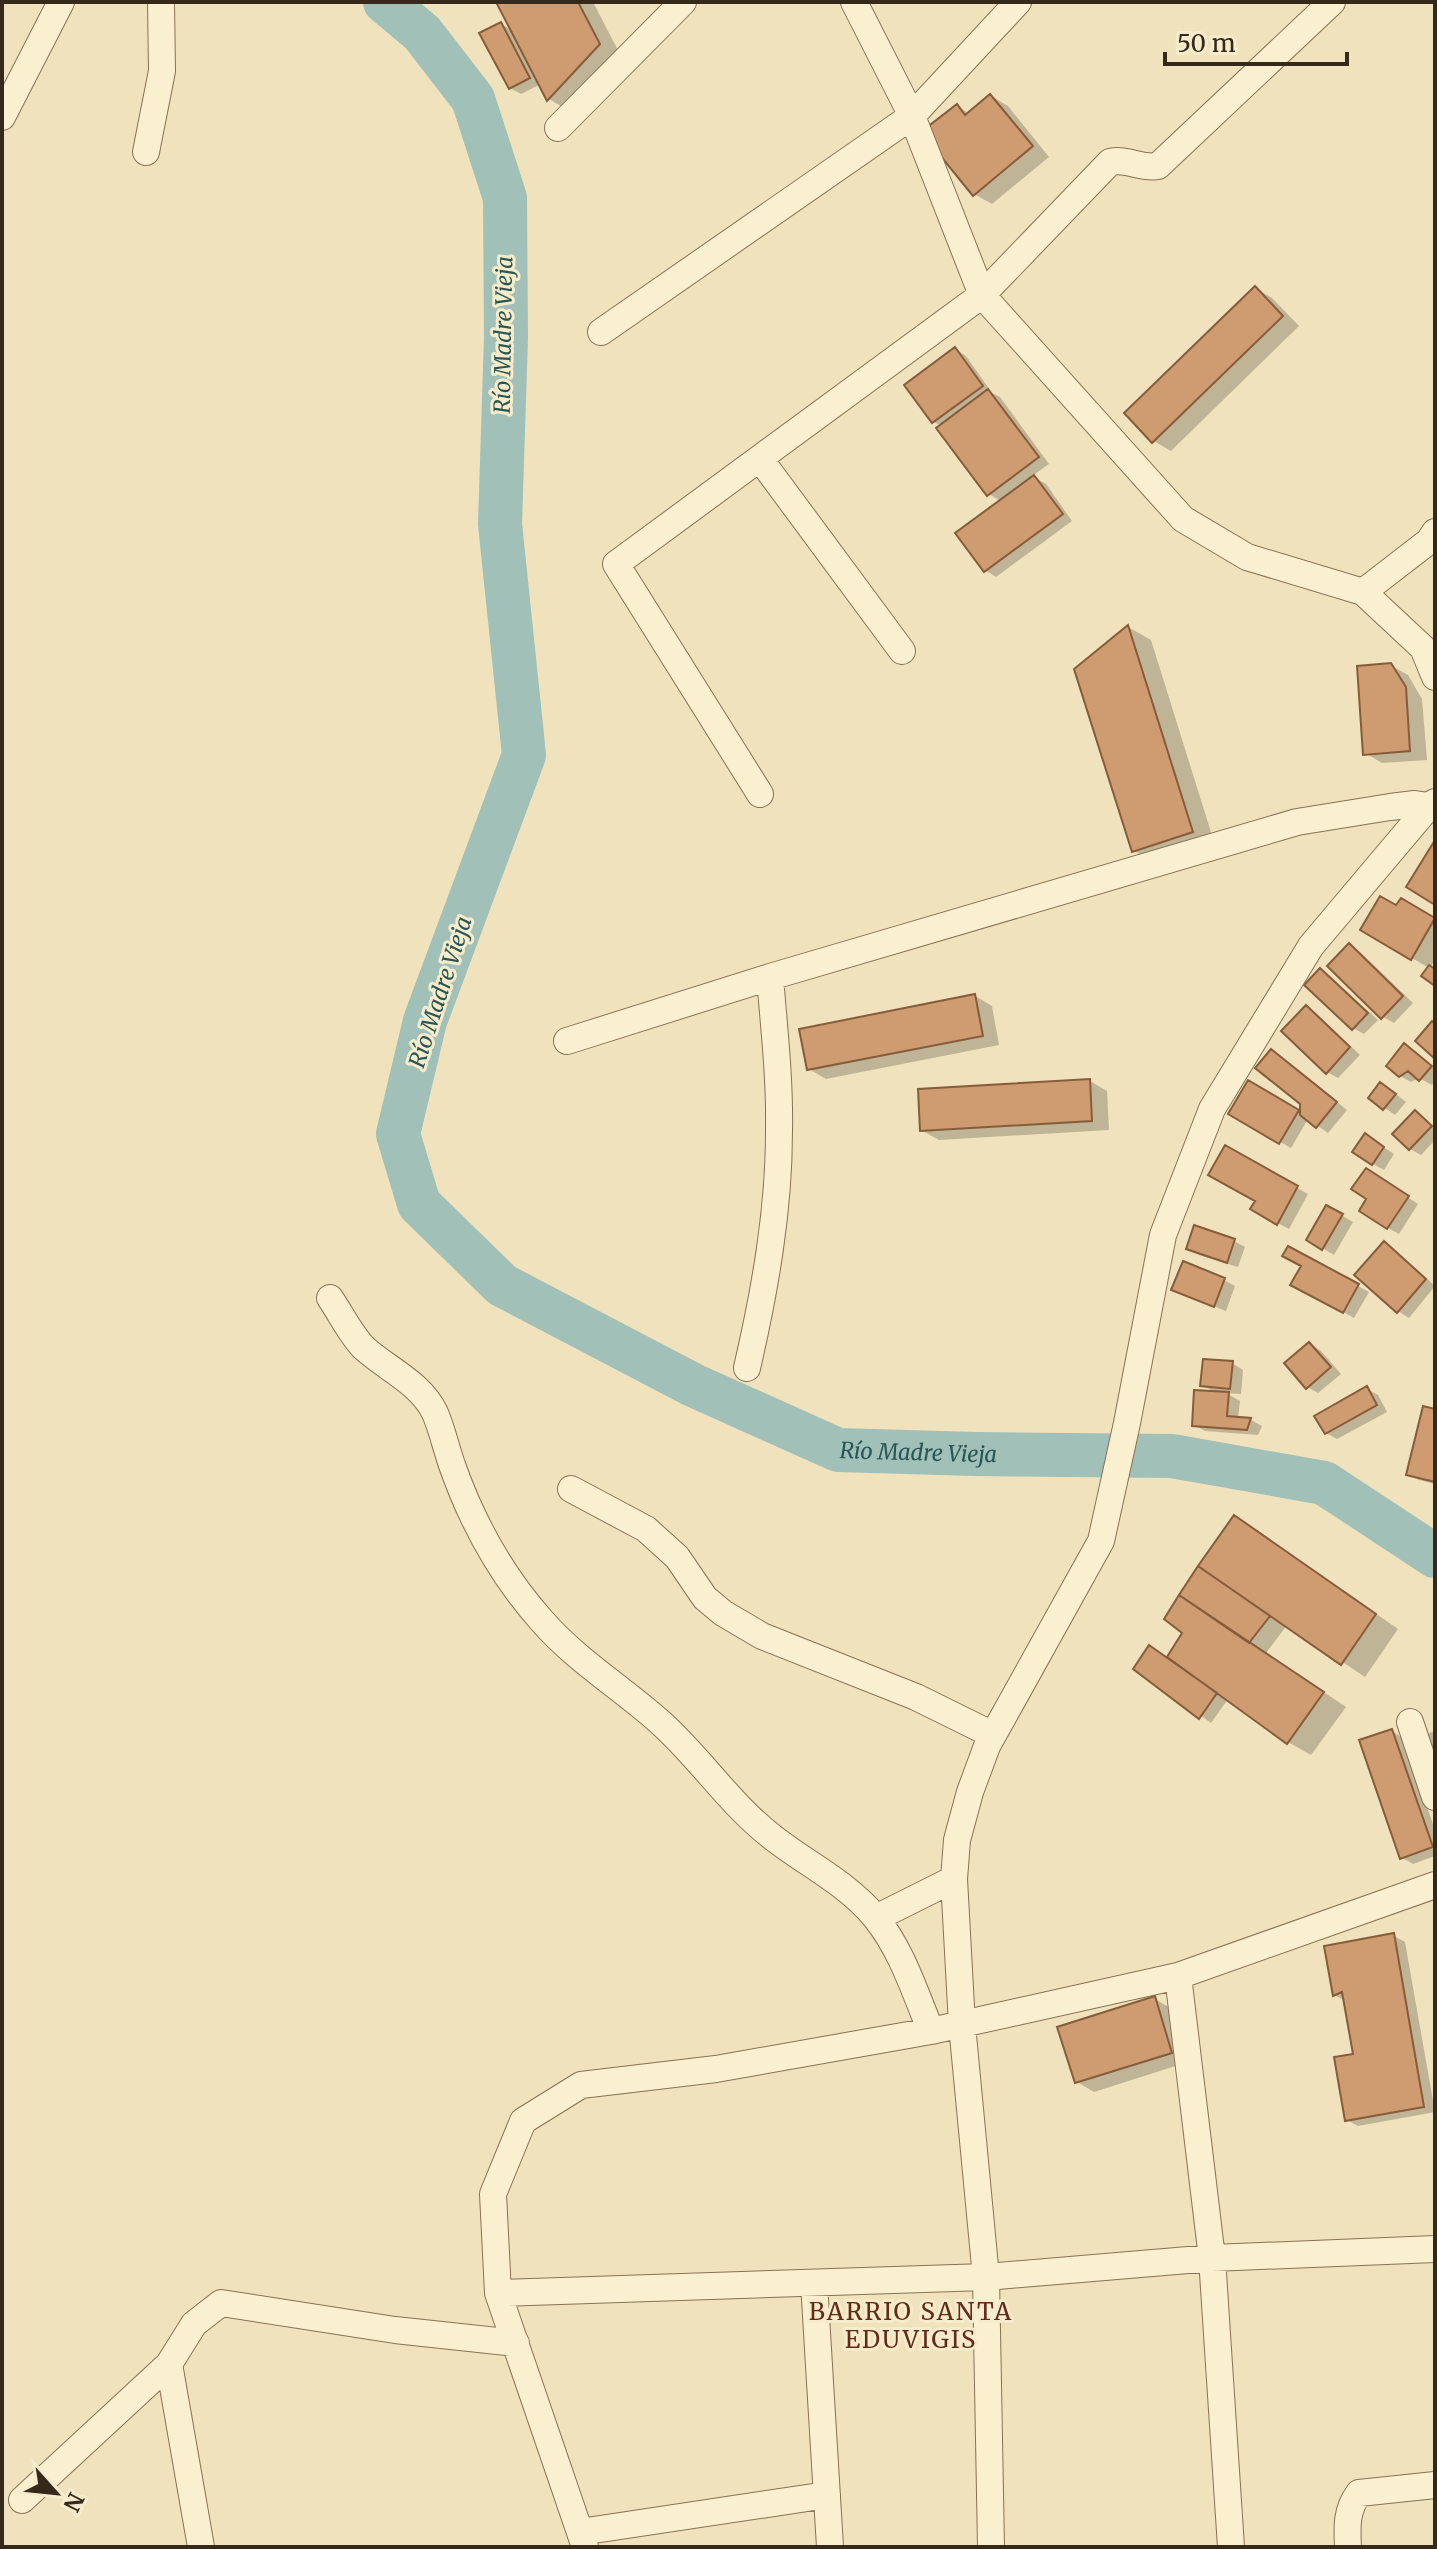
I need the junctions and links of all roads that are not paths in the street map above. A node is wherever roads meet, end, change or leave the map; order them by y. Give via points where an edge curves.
1 (61, 2) edge
2 (161, 2) edge
3 (683, 2) edge
4 (854, 2) edge
5 (1018, 2) edge
6 (1332, 2) edge
7 (912, 116) junction
8 (2, 117) edge
9 (558, 128) dead end
10 (146, 152) dead end
11 (982, 295) junction
12 (601, 332) dead end
13 (760, 459) junction
14 (1435, 532) edge
15 (1363, 592) junction
16 (902, 651) dead end
17 (1435, 677) edge
18 (760, 794) dead end
19 (1432, 804) edge
20 (770, 977) junction
21 (567, 1041) dead end
22 (330, 1298) dead end
23 (747, 1368) dead end
24 (571, 1489) dead end
25 (1410, 1722) dead end
26 (993, 1735) junction
27 (1435, 1797) edge
28 (954, 1879) junction
29 (1435, 1885) edge
30 (876, 1918) junction
31 (1178, 1976) junction
32 (962, 2025) junction
33 (931, 2031) junction
34 (1435, 2249) edge
35 (1212, 2258) junction
36 (986, 2277) junction
37 (814, 2283) junction
38 (498, 2293) junction
39 (516, 2343) junction
40 (169, 2364) junction
41 (1435, 2485) edge
42 (827, 2495) junction
43 (22, 2500) dead end
44 (583, 2540) edge
45 (201, 2547) edge
46 (830, 2547) edge
47 (991, 2547) edge
48 (1231, 2547) edge
49 (1348, 2547) edge

1 - 8 street
2 - 10 street via 162,71
3 - 9 street
4 - 7 street
5 - 7 street
6 - 11 street via 1158,166 1110,162
7 - 11 street
7 - 12 street
11 - 13 street
11 - 15 street via 1183,519 1247,557
13 - 16 street
13 - 18 street via 616,564
14 - 15 street
15 - 17 street via 1423,648
19 - 20 street via 1297,822
19 - 26 street via 1311,946 1212,1109 1163,1235 1101,1541
20 - 21 street
20 - 23 street via 778,1172 769,1265
22 - 30 street via 363,1347 404,1378 435,1411 475,1521 541,1621 684,1744 752,1820 844,1886
24 - 26 street via 646,1529 677,1557 705,1598 743,1626 916,1697
25 - 27 street
26 - 28 street via 966,1804
28 - 30 street
28 - 32 street
29 - 31 street
30 - 33 street via 897,1951
31 - 32 street
31 - 35 street
32 - 33 street
32 - 36 street
33 - 38 street via 716,2069 581,2085 523,2121 493,2194
34 - 35 street
35 - 36 street
35 - 48 street
36 - 37 street
36 - 47 street
37 - 38 street
37 - 42 street
38 - 39 street
39 - 40 street via 221,2303 194,2324
39 - 44 street
40 - 43 street
40 - 45 street
41 - 49 street via 1359,2493 1348,2515
42 - 44 street
42 - 46 street

